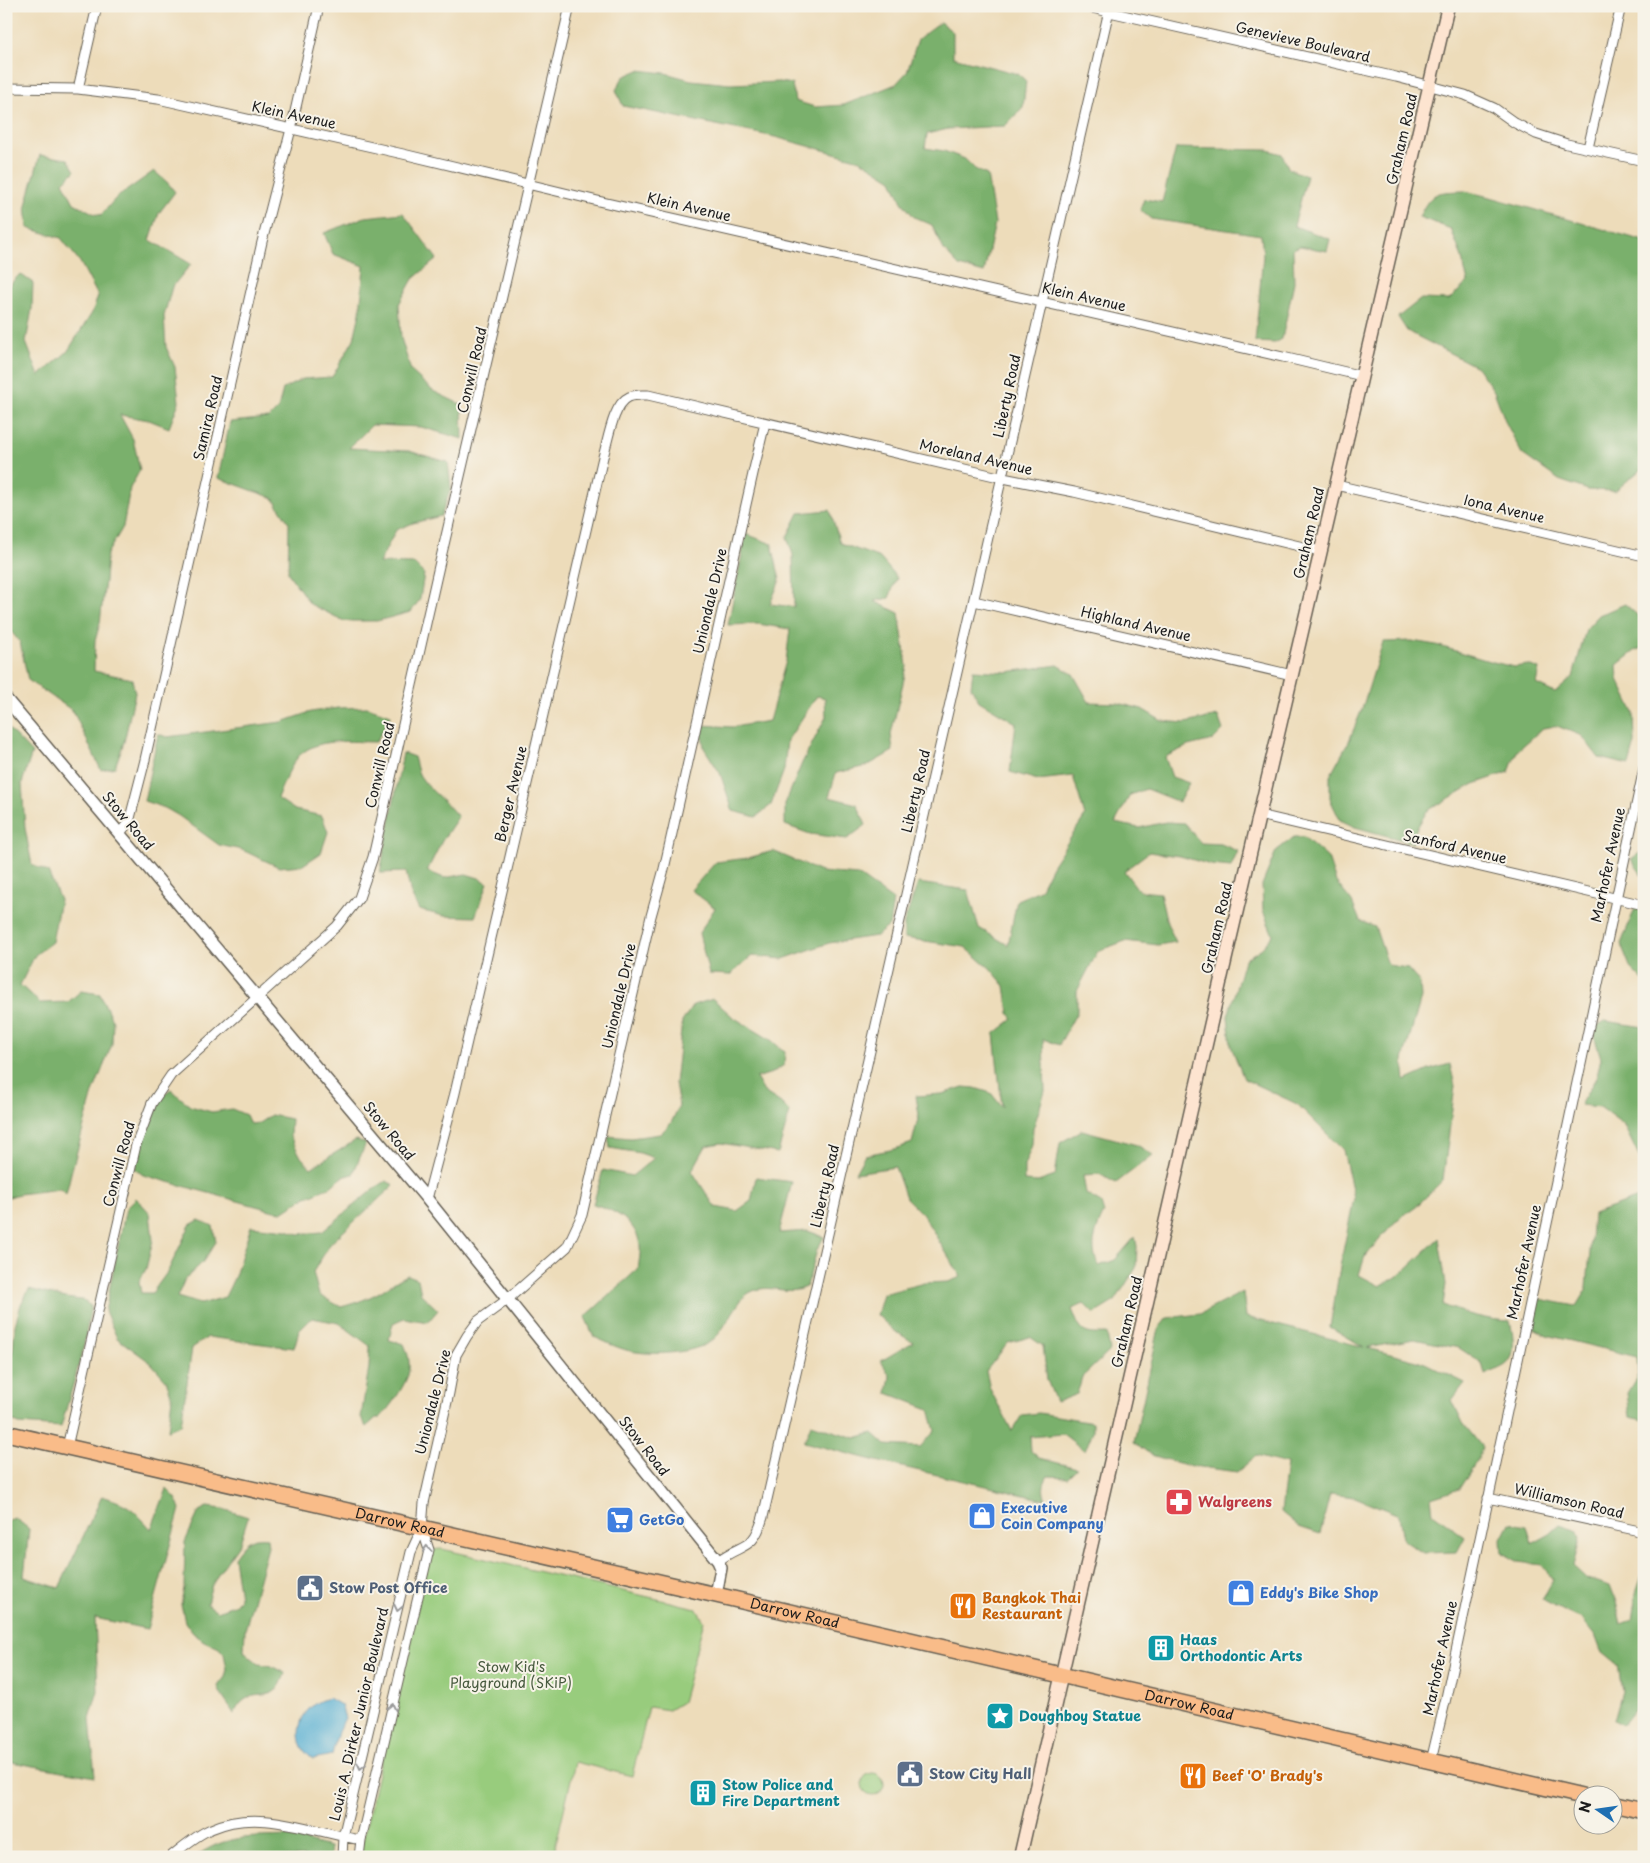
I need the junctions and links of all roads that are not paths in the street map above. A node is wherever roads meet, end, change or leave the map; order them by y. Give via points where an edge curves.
1 (97, 6) edge
2 (319, 6) edge
3 (570, 6) edge
4 (1083, 6) edge
5 (1448, 6) edge
6 (1621, 6) edge
7 (1110, 9) edge
8 (1430, 86) junction
9 (6, 88) edge
10 (78, 89) junction
11 (291, 129) junction
12 (1588, 148) junction
13 (1644, 161) edge
14 (528, 184) junction
15 (1042, 302) junction
16 (1362, 376) junction
17 (626, 398) joint
18 (766, 423) junction
19 (1003, 478) junction
20 (1336, 485) junction
21 (1320, 551) junction
22 (1644, 556) edge
23 (974, 601) junction
24 (1292, 675) junction
25 (6, 699) edge
26 (1644, 768) edge
27 (1259, 815) junction
28 (120, 834) junction
29 (1615, 899) junction
30 (1644, 905) edge
31 (257, 996) junction
32 (427, 1199) junction
33 (508, 1299) junction
34 (6, 1433) edge
35 (67, 1447) junction
36 (1488, 1498) junction
37 (422, 1528) junction
38 (1644, 1532) edge
39 (718, 1561) junction
40 (716, 1595) junction
41 (1061, 1676) junction
42 (1431, 1761) junction
43 (1572, 1794) edge
44 (1622, 1806) edge
45 (1644, 1811) edge
46 (343, 1837) junction
47 (361, 1840) junction
48 (170, 1857) edge
49 (342, 1857) edge
50 (359, 1857) edge
51 (1020, 1857) edge

1 - 10 street
2 - 11 street, Samira Road
3 - 14 street, Conwill Road
4 - 7 street, Genevieve Boulevard
5 - 8 main road, Graham Road
6 - 12 street
7 - 8 street, Genevieve Boulevard
7 - 15 street, Liberty Road
8 - 12 street, Genevieve Boulevard via 1480,100 1536,134
8 - 16 main road, Graham Road
9 - 10 street, Klein Avenue
10 - 11 street, Klein Avenue via 158,99
11 - 14 street, Klein Avenue
11 - 28 street, Samira Road via 260,251 130,822
12 - 13 street, Genevieve Boulevard
14 - 15 street, Klein Avenue
14 - 31 street, Conwill Road via 370,866 359,898 343,919
15 - 16 street, Klein Avenue
15 - 19 street, Liberty Road
16 - 20 main road, Graham Road
17 - 18 street, Moreland Avenue via 648,395
17 - 32 street, Berger Avenue via 618,407 603,457
18 - 19 street, Moreland Avenue
18 - 33 street, Uniondale Drive via 582,1215 567,1247
19 - 21 street, Moreland Avenue
19 - 23 street, Liberty Road
20 - 21 main road, Graham Road
20 - 22 street, Iona Avenue
21 - 24 main road, Graham Road
23 - 24 street, Highland Avenue
23 - 39 street, Liberty Road via 763,1518 752,1542
24 - 27 main road, Graham Road
25 - 28 street, Stow Road
26 - 29 street, Marhofer Avenue
27 - 29 street, Sanford Avenue
27 - 41 main road, Graham Road
28 - 31 street, Stow Road
29 - 30 street, Sanford Avenue
29 - 36 street, Marhofer Avenue
31 - 32 street, Stow Road
31 - 35 street, Conwill Road via 171,1075 146,1116 134,1154
32 - 33 street, Stow Road
33 - 37 street, Uniondale Drive via 478,1321 456,1356 424,1503
33 - 39 street, Stow Road
34 - 35 main road, Darrow Road
35 - 37 main road, Darrow Road
36 - 38 street, Williamson Road
36 - 42 street, Marhofer Avenue
37 - 40 main road, Darrow Road
37 -> 46 street, Louis A. Dirker Junior Boulevard via 411,1552
47 -> 37 street via 429,1550
39 - 40 street via 721,1568
40 - 41 main road, Darrow Road
41 - 42 main road, Darrow Road
41 - 51 main road, Graham Road
42 - 43 main road, Darrow Road
44 - 45 main road
46 - 47 street
46 - 48 street via 282,1822 235,1822 211,1828
46 - 49 street, Louis A. Dirker Junior Boulevard
47 - 50 street

